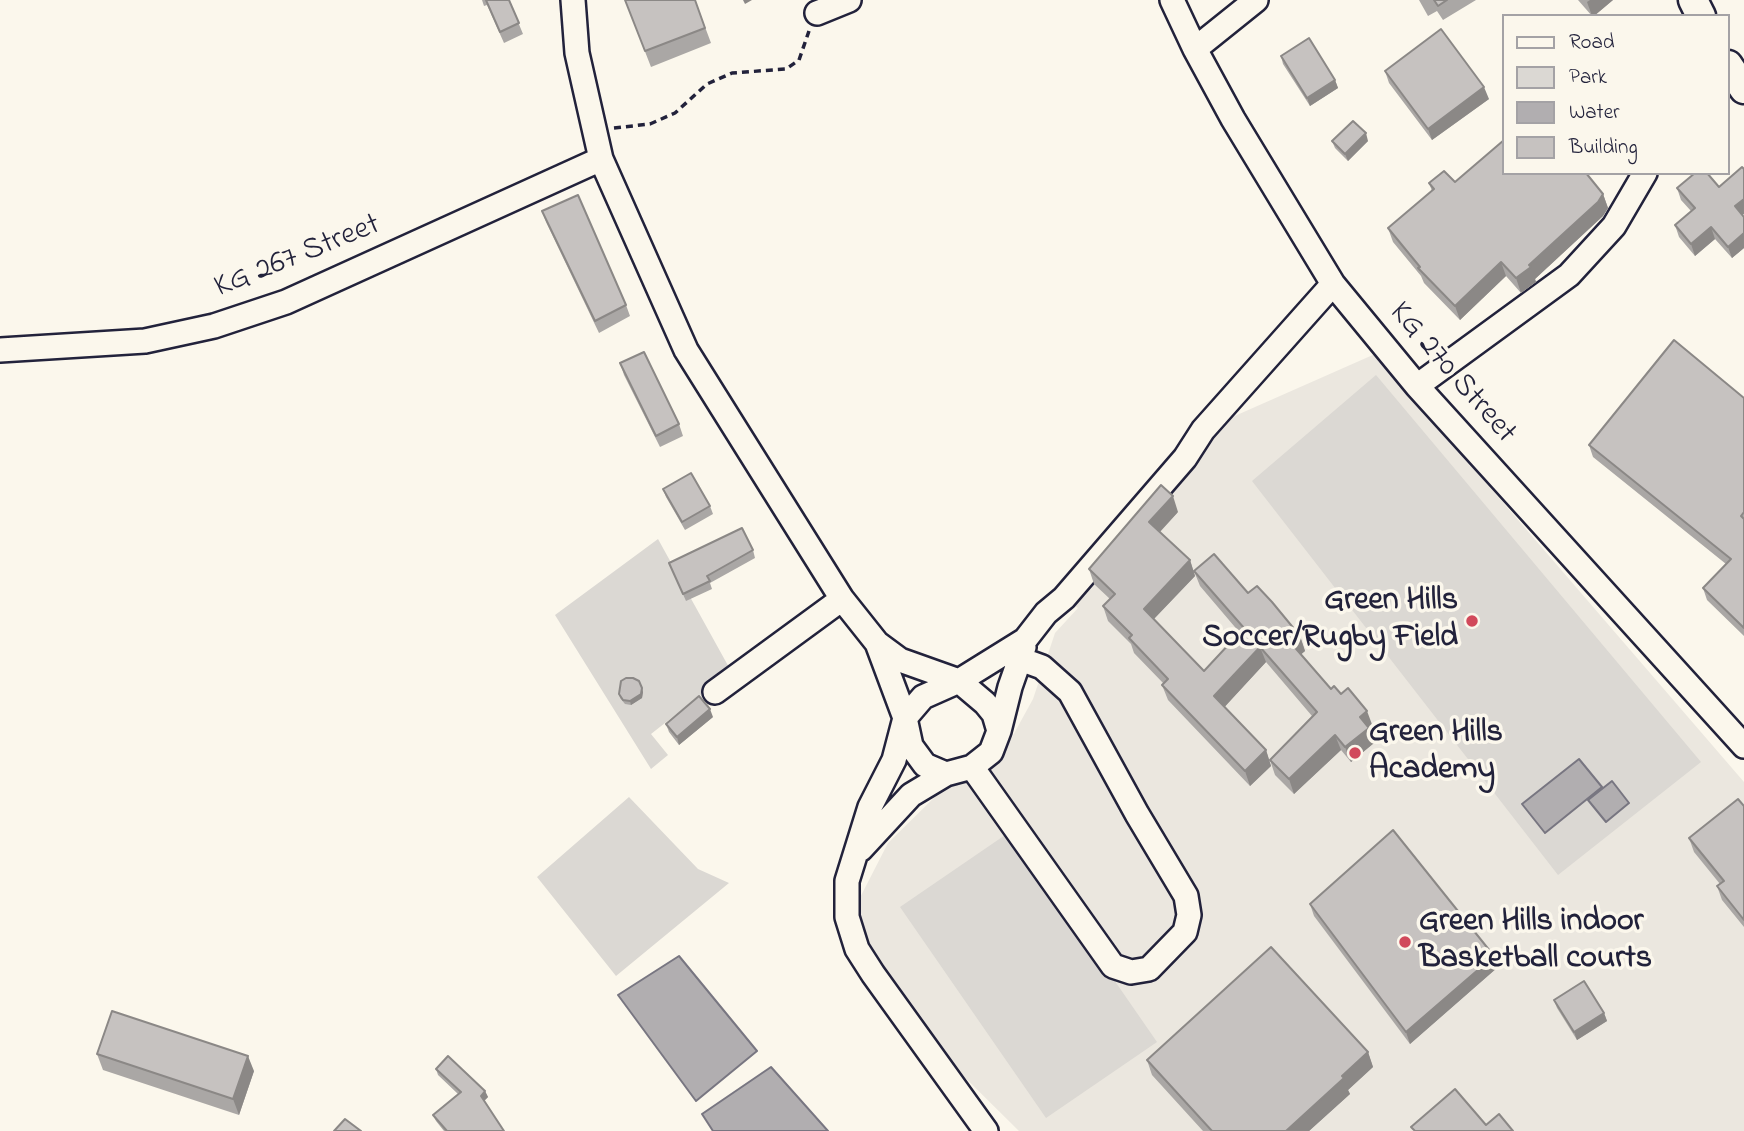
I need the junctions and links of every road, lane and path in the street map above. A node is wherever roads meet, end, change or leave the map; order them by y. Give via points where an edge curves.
1 (573, 0) edge
2 (849, 0) edge
3 (1172, 0) edge
4 (1256, 0) edge
5 (817, 13) joint
6 (1195, 49) junction
7 (1730, 68) edge
8 (1744, 89) edge
9 (595, 131) junction
10 (601, 159) junction
11 (1644, 175) edge
12 (1333, 284) junction
13 (0, 350) edge
14 (1417, 386) junction
15 (842, 599) junction
16 (877, 643) junction
17 (1023, 650) junction
18 (959, 681) junction
19 (715, 692) dead end
20 (905, 718) junction
21 (999, 732) junction
22 (1744, 746) edge
23 (972, 768) junction
24 (946, 774) junction
25 (856, 854) junction
26 (986, 1131) edge

1 - 9 street via 577,53
2 - 5 street
3 - 6 street, KG 270 Street
4 - 6 street
5 - 9 path via 799,60 786,69 732,73 707,84 675,113 650,124
6 - 12 street, KG 270 Street
7 - 8 main road
9 - 10 street
10 - 13 street, KG 267 Street via 286,302 214,326 145,341
10 - 15 street via 687,350
11 - 14 street via 1614,226 1569,275
12 - 14 street, KG 270 Street
12 - 17 street via 1203,429 1185,458 1064,598 1046,613
14 - 22 street, KG 270 Street
15 - 16 street
15 - 19 street
16 - 18 street via 900,660
16 - 20 street
17 - 18 street
17 - 21 street
17 - 23 street via 1070,692 1186,896 1189,915 1185,932 1149,969 1131,972 1113,966
18 - 20 street via 923,697
18 - 21 street via 994,714
20 - 24 street via 911,746 925,765
20 - 25 street via 894,760 870,807
21 - 23 street via 992,752
23 - 24 street
24 - 25 street via 911,795
25 - 26 street via 846,900 857,948

